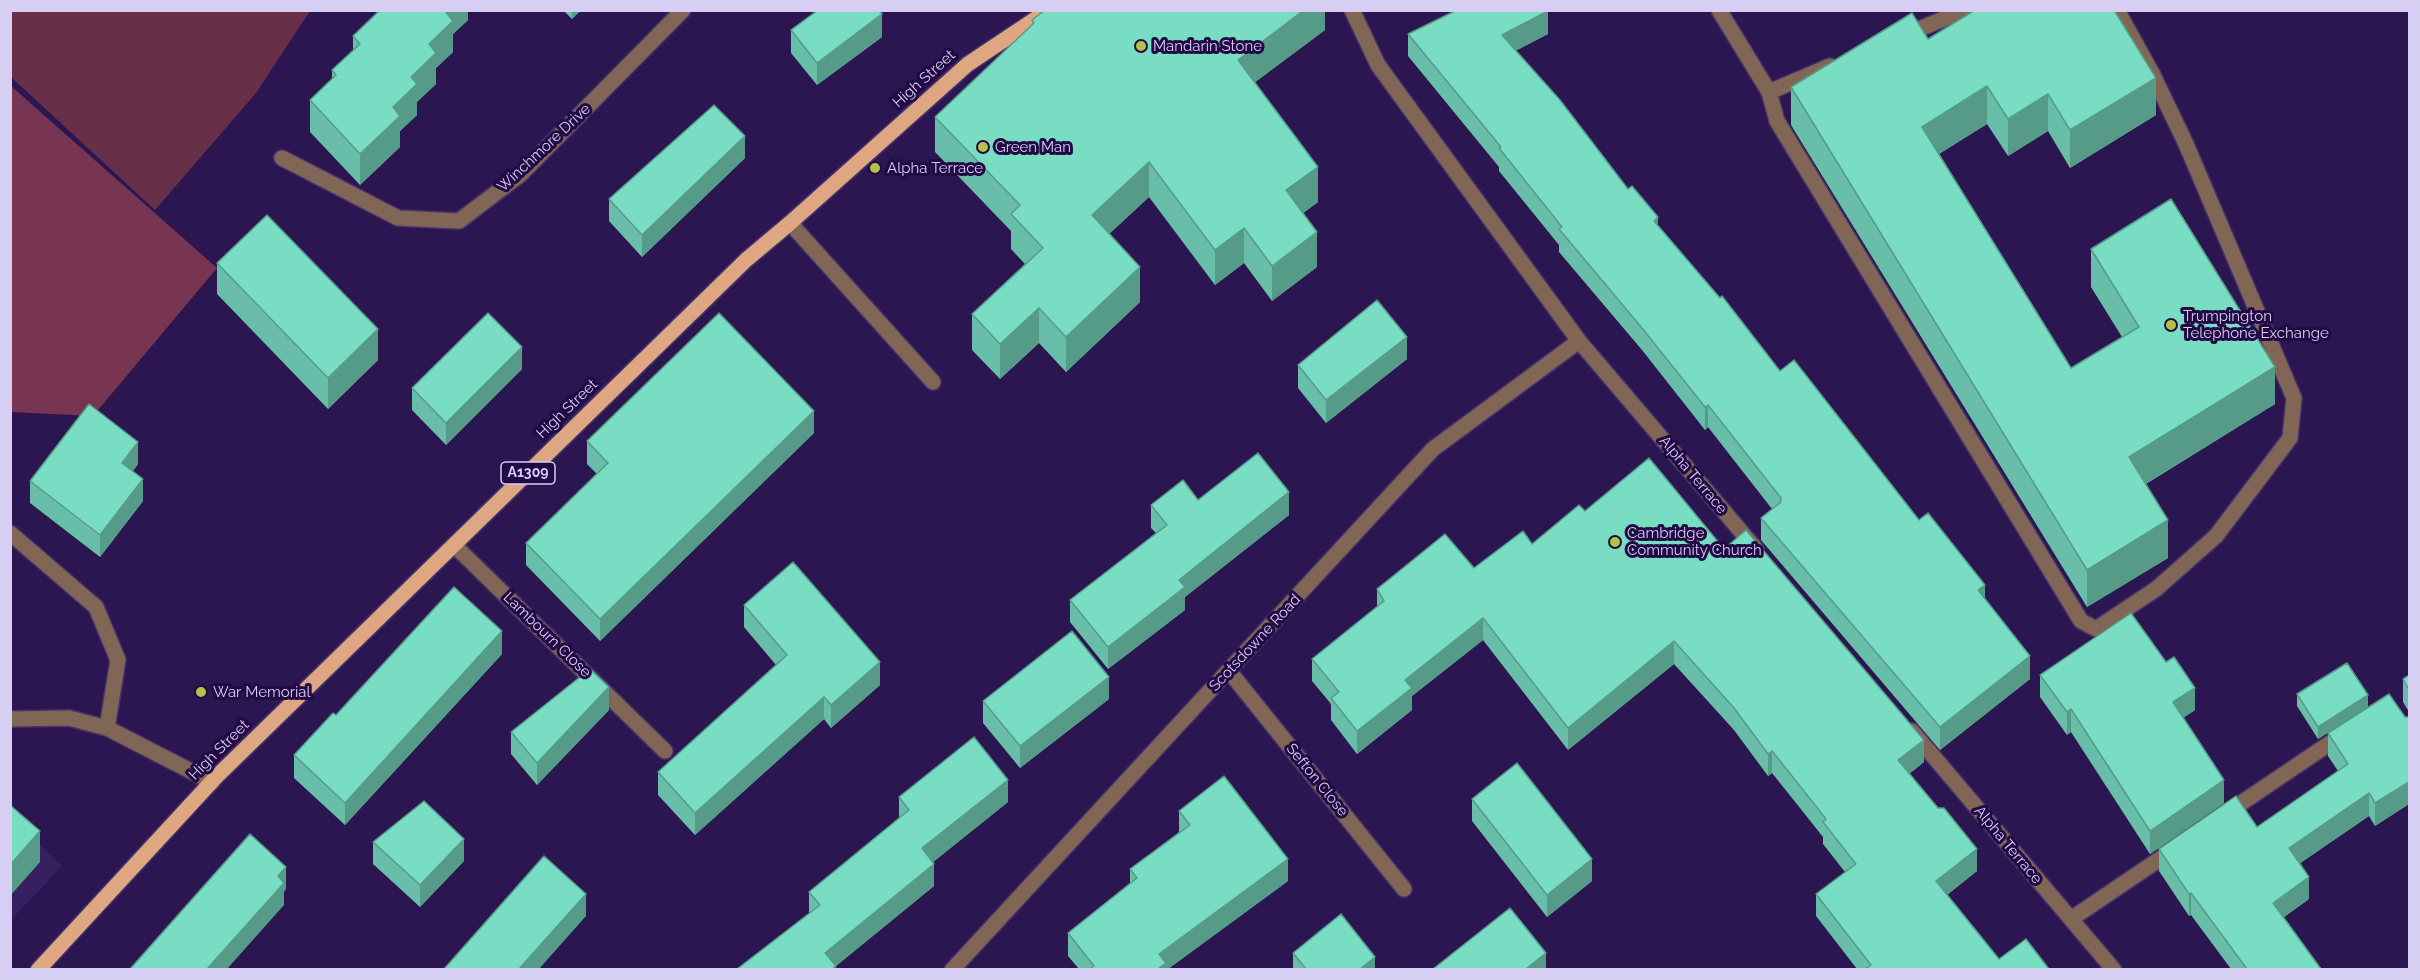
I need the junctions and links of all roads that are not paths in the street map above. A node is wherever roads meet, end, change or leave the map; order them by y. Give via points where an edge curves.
1 (684, 10) edge
2 (1049, 10) edge
3 (1352, 10) edge
4 (1719, 10) edge
5 (1965, 10) edge
6 (2117, 10) edge
7 (1889, 42) edge
8 (1845, 60) edge
9 (1769, 92) junction
10 (282, 158) dead end
11 (790, 223) junction
12 (1579, 341) junction
13 (933, 382) dead end
14 (10, 533) edge
15 (454, 545) junction
16 (1764, 557) edge
17 (1229, 671) junction
18 (10, 719) edge
19 (1902, 720) edge
20 (2362, 722) edge
21 (107, 728) junction
22 (665, 751) dead end
23 (212, 782) junction
24 (2217, 820) edge
25 (2188, 840) edge
26 (1404, 889) dead end
27 (2072, 919) junction
28 (38, 969) edge
29 (953, 969) edge
30 (2114, 969) edge

1 - 10 street, Winchmore Drive via 521,174 459,221 398,218
2 - 11 main road, High Street / A1309 via 968,64
3 - 12 street, Alpha Terrace via 1378,65
4 - 9 street
5 - 7 street
6 - 9 street via 2186,144 2294,398 2290,438 2216,536 2156,589 2096,629 2081,621 2068,601 1777,121
8 - 9 street
11 - 13 street
11 - 15 main road, High Street / A1309 via 746,260
12 - 16 street, Alpha Terrace
12 - 17 street, Scotsdowne Road via 1433,449
14 - 21 street via 96,607 118,660
15 - 22 street, Lambourn Close
15 - 23 main road, High Street / A1309
17 - 26 street, Sefton Close
17 - 29 street, Scotsdowne Road
18 - 21 street via 69,718
19 - 27 street, Alpha Terrace
20 - 24 street
21 - 23 street
23 - 28 main road, High Street / A1309
25 - 27 street
27 - 30 street, Alpha Terrace

